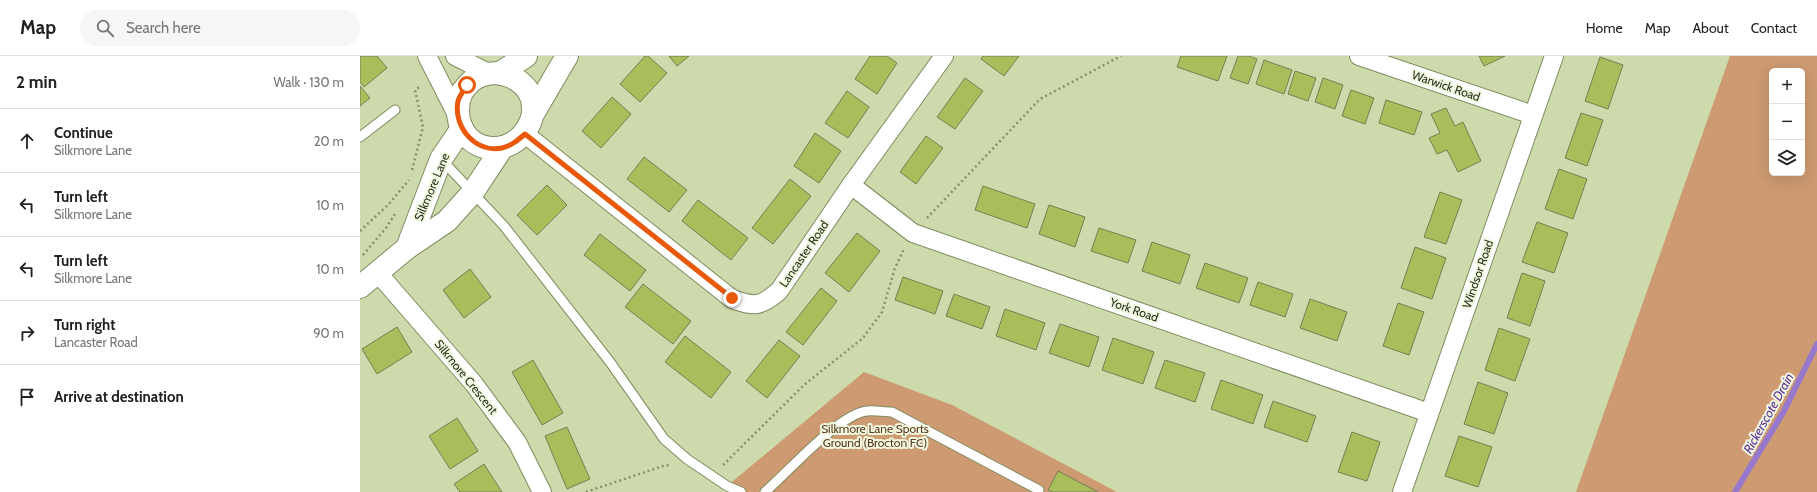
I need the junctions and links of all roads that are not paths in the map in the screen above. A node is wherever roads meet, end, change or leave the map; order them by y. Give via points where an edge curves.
1 (427, 56) edge
2 (455, 56) edge
3 (526, 56) edge
4 (567, 56) edge
5 (944, 56) edge
6 (1359, 56) edge
7 (1554, 56) edge
8 (494, 73) junction
9 (394, 110) dead end
10 (1533, 115) junction
11 (460, 123) junction
12 (529, 124) junction
13 (360, 137) edge
14 (502, 148) junction
15 (441, 159) junction
16 (851, 185) junction
17 (473, 192) junction
18 (407, 248) junction
19 (377, 272) junction
20 (360, 286) edge
21 (1429, 413) junction
22 (1039, 490) dead end
23 (542, 492) edge
24 (741, 492) edge
25 (765, 492) edge
26 (1402, 492) edge

1 - 11 street
2 - 8 street
3 - 8 street, Silkmore Lane
4 - 12 street, Silkmore Lane
5 - 16 street, Lancaster Road
6 - 10 street, Warwick Road
7 - 10 street, Windsor Road
8 - 11 street, Silkmore Lane via 477,77 464,90 458,102
8 - 12 street via 514,78 525,87 532,100
9 - 13 lane
10 - 21 street, Windsor Road
11 - 14 street via 468,138 478,144
11 - 15 street, Silkmore Lane
12 - 14 street, Silkmore Lane via 515,143
12 - 16 street, Lancaster Road via 732,298 751,305 767,301 779,291
14 - 17 street, Silkmore Lane
15 - 17 lane
15 - 18 street, Silkmore Lane
16 - 21 street, York Road via 912,233
17 - 18 street, Silkmore Lane via 447,221
17 - 24 lane via 504,226 610,362 664,439 687,460
18 - 19 street, Silkmore Lane
19 - 20 street, Silkmore Lane
19 - 23 street, Silkmore Crescent via 474,384 517,442
21 - 26 street, Windsor Road
22 - 25 lane via 892,412 867,411 850,417 821,439

